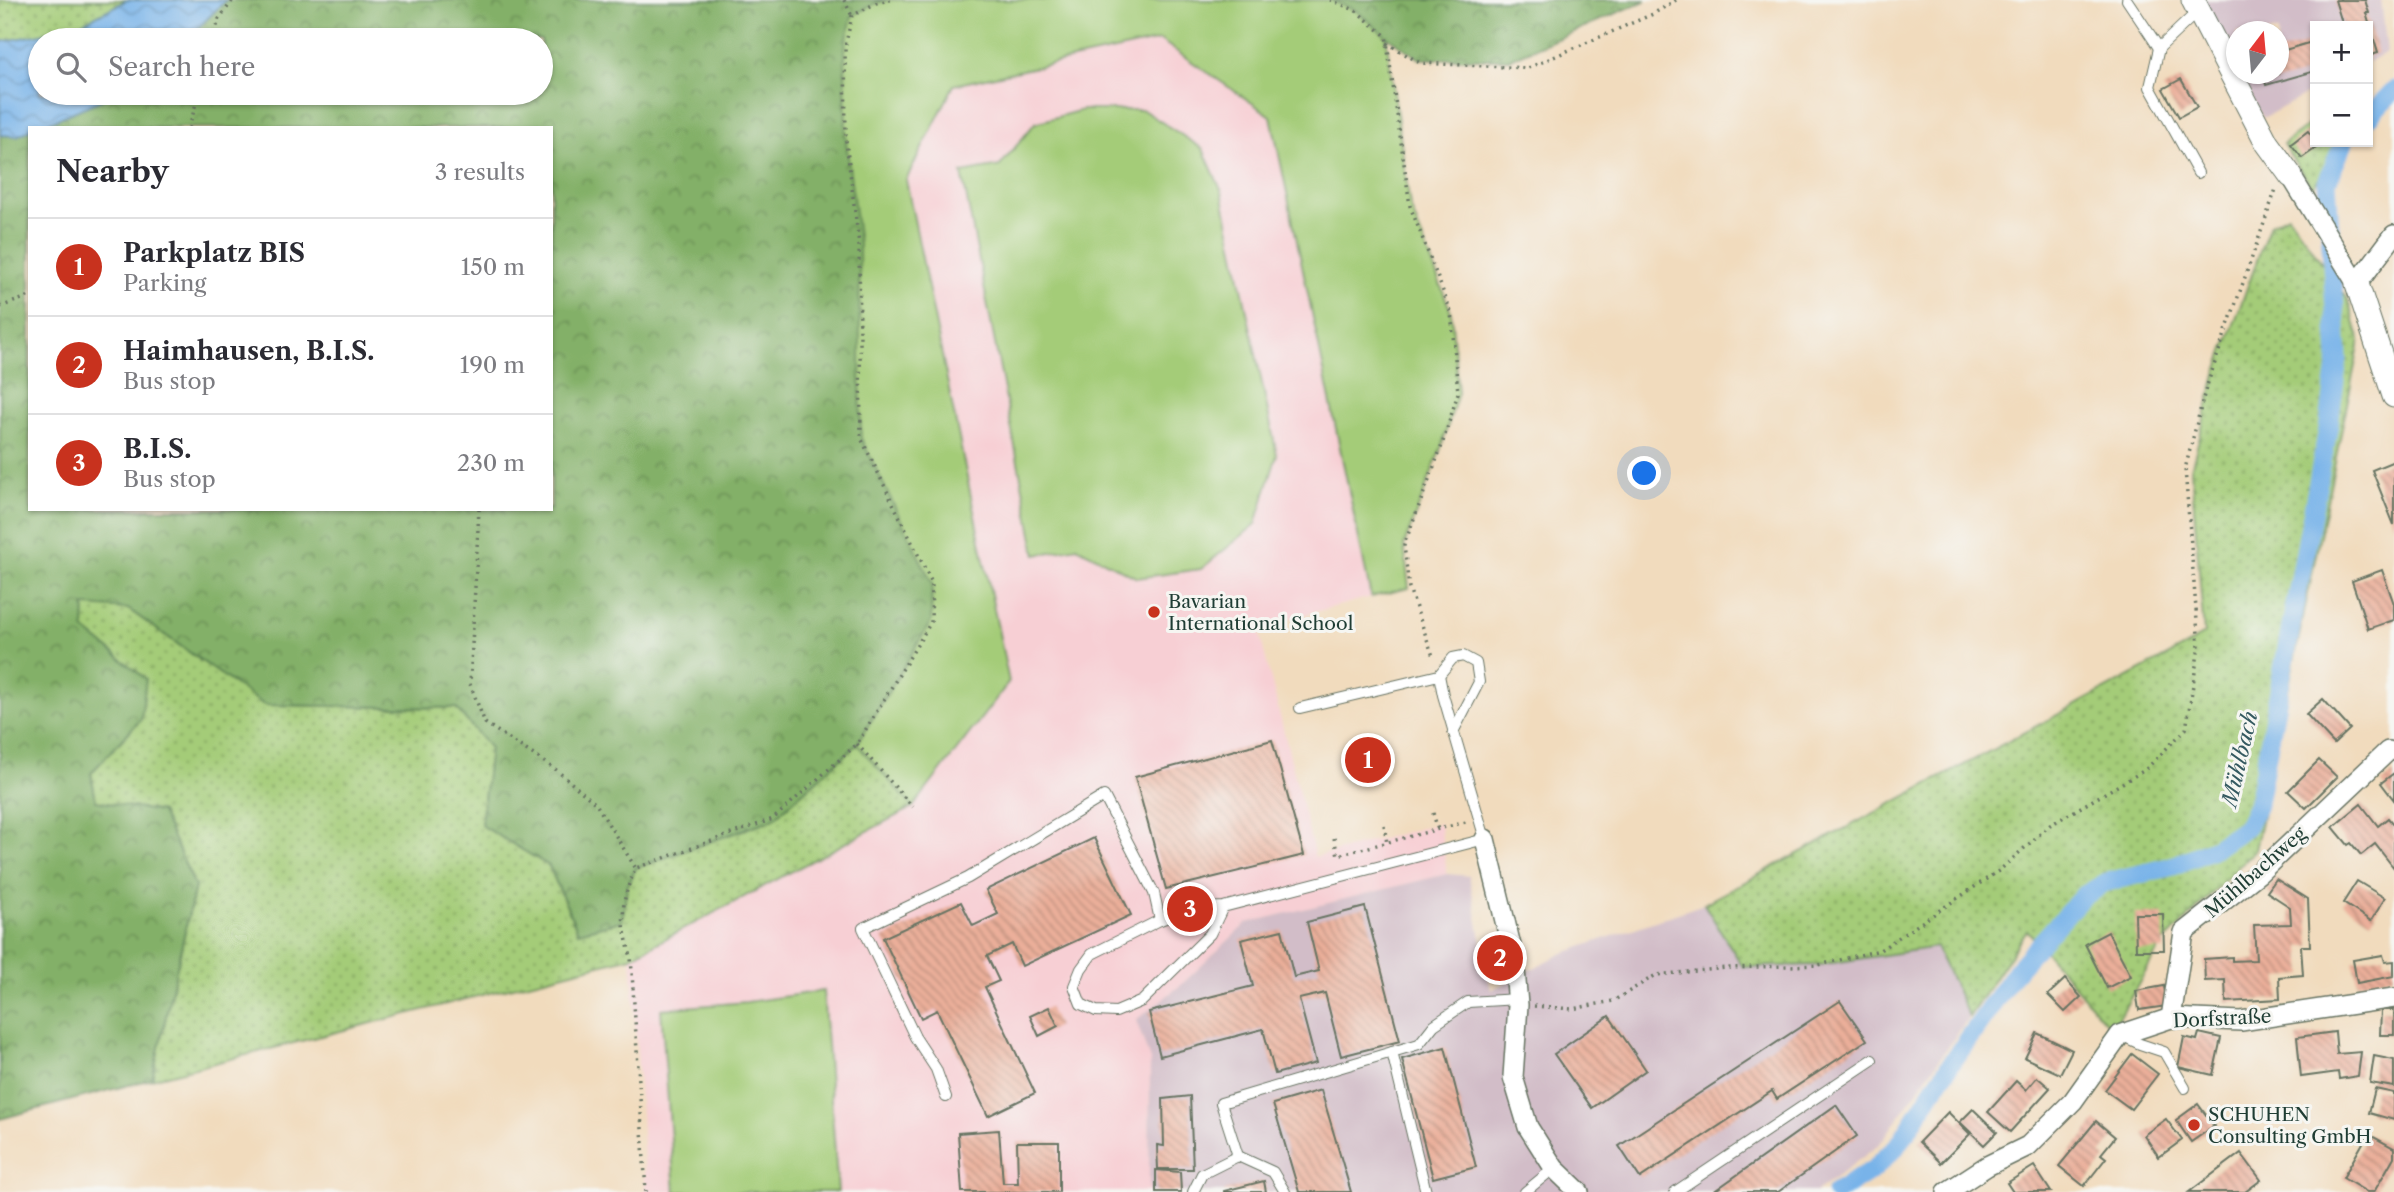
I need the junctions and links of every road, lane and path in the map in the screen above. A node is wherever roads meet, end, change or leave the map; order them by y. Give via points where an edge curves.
1 (233, 0) edge
2 (844, 0) edge
3 (890, 0) edge
4 (1330, 0) edge
5 (1676, 0) edge
6 (2127, 0) edge
7 (2195, 6) edge
8 (852, 16) junction
9 (216, 28) edge
10 (1387, 43) junction
11 (2159, 48) junction
12 (196, 105) edge
13 (190, 126) edge
14 (2199, 173) dead end
15 (2289, 185) junction
16 (2394, 235) edge
17 (2357, 284) junction
18 (28, 297) edge
19 (0, 307) edge
20 (2394, 396) edge
21 (480, 511) edge
22 (1439, 674) junction
23 (1300, 708) dead end
24 (1453, 732) junction
25 (857, 744) junction
26 (2388, 751) dead end
27 (913, 807) dead end
28 (1433, 813) dead end
29 (1478, 819) junction
30 (1384, 825) dead end
31 (1438, 830) junction
32 (1334, 838) dead end
33 (1485, 839) junction
34 (1387, 843) junction
35 (636, 868) junction
36 (1223, 907) junction
37 (1160, 920) junction
38 (2394, 998) edge
39 (1518, 1002) junction
40 (2171, 1018) junction
41 (2120, 1035) junction
42 (1392, 1052) junction
43 (1872, 1060) dead end
44 (2185, 1088) dead end
45 (946, 1097) dead end
46 (1238, 1156) junction
47 (1554, 1168) junction
48 (646, 1192) edge
49 (1193, 1192) edge
50 (1285, 1192) edge
51 (1426, 1192) edge
52 (1525, 1192) edge
53 (1579, 1192) edge
54 (1675, 1192) edge
55 (1947, 1192) edge

1 - 9 path
2 - 8 path
3 - 8 path
4 - 10 path via 1355,10 1386,36
5 - 10 path via 1528,68 1420,63
6 - 11 lane
7 - 11 lane
7 - 15 street
8 - 25 path via 845,47 846,141 859,244 861,438 932,583 931,622
10 - 22 path via 1410,206 1451,312 1458,393 1404,545 1409,587
11 - 14 lane via 2150,88
12 - 13 path
15 - 17 street
15 - 39 path via 2205,391 2185,470 2199,647 2186,729 2145,769 2050,825 2000,870 1880,950 1819,965 1656,975 1613,1001 1572,1009
16 - 17 street
17 - 20 street
18 - 19 path
21 - 35 path via 470,684 485,723 555,769 596,804
22 - 23 lane
22 - 24 lane
22 - 24 lane via 1452,658 1463,656 1476,663 1479,682
24 - 29 lane
25 - 27 path
25 - 35 path via 773,819
26 - 40 street, Mühlbachweg via 2259,873 2184,932
28 - 31 path
29 - 31 path
29 - 33 lane
30 - 34 path
31 - 34 path
32 - 34 path via 1338,855
33 - 36 lane
33 - 39 street via 1514,958
35 - 48 path via 627,886 622,921 631,957
36 - 37 lane via 1190,909
36 - 37 lane via 1210,934 1142,1001 1116,1012 1081,1004 1074,986 1092,954
37 - 45 lane via 1154,893 1104,796 968,878 863,928
38 - 40 street, Dorfstraße via 2241,1021
39 - 42 lane via 1468,1002 1434,1025 1419,1044
39 - 47 street via 1513,1077 1528,1128
40 - 41 street, Dorfstraße
41 - 44 lane via 2164,1052
41 - 55 street via 2073,1101 2028,1146
42 - 46 lane via 1221,1103
42 - 51 lane
43 - 54 lane
46 - 49 lane via 1202,1174
46 - 50 lane via 1273,1172
47 - 52 lane
47 - 53 street

